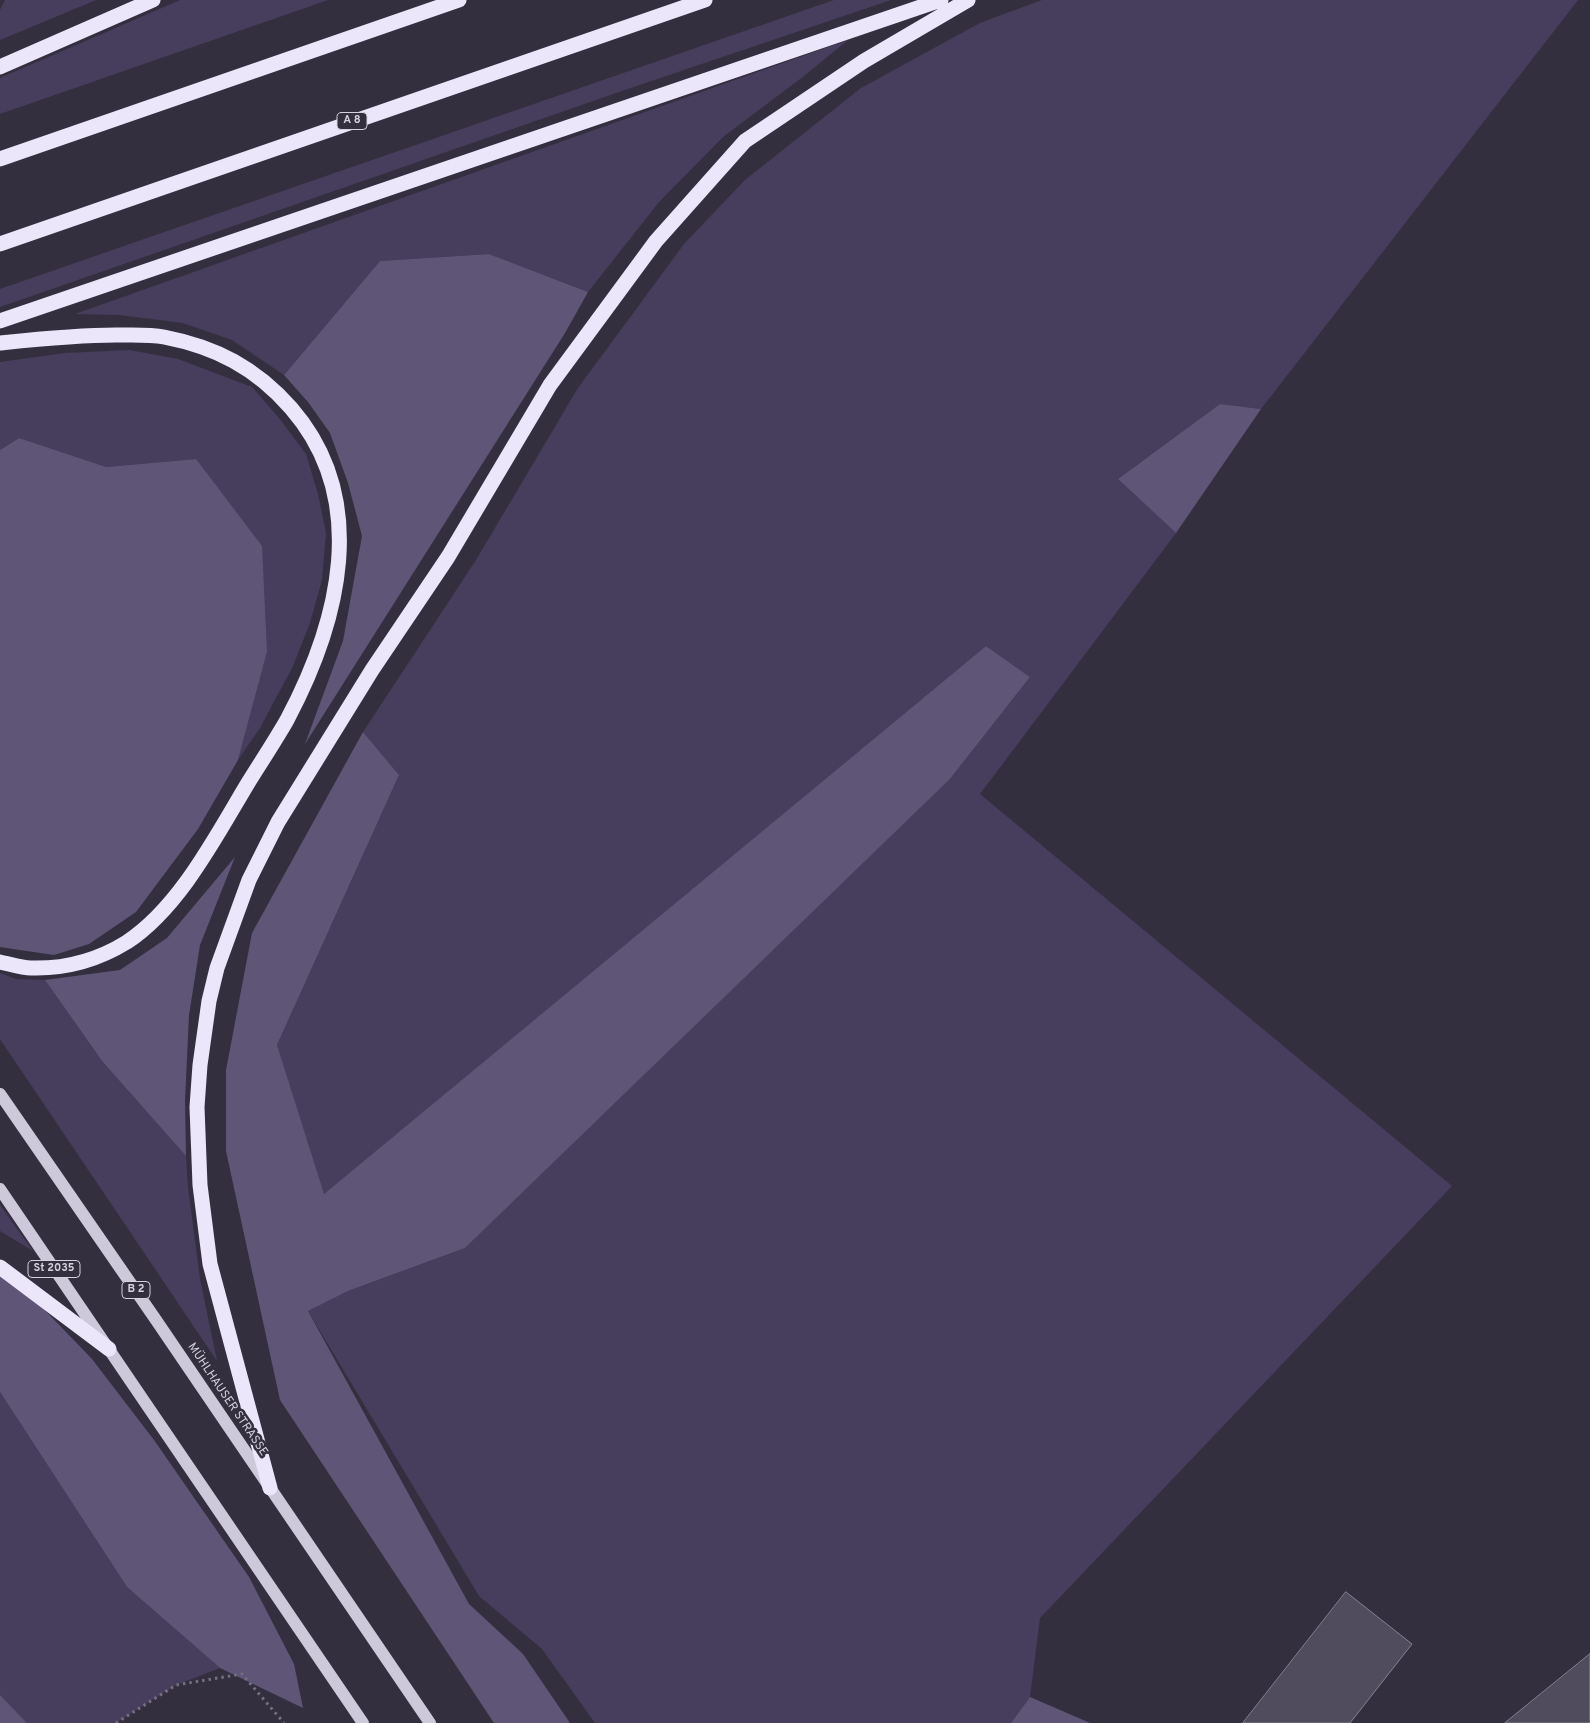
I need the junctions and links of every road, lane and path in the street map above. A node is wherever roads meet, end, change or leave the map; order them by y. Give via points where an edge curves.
1 (153, 0) edge
2 (459, 0) edge
3 (705, 0) edge
4 (941, 0) edge
5 (968, 0) edge
6 (0, 67) edge
7 (0, 159) edge
8 (0, 244) edge
9 (0, 321) edge
10 (0, 344) edge
11 (0, 962) edge
12 (0, 1094) edge
13 (0, 1189) edge
14 (0, 1267) edge
15 (109, 1349) junction
16 (270, 1488) junction
17 (116, 1723) edge
18 (284, 1723) edge
19 (362, 1723) edge
20 (430, 1723) edge

1 - 6 highway
2 - 7 highway
3 - 8 highway, A 8
4 - 9 highway
5 - 16 highway via 864,61 745,141 656,241 550,385 448,557 372,670 278,822 250,880 217,968 209,1001 197,1106 198,1148 210,1264
10 - 11 highway via 95,335 162,337 196,345 254,372 301,419 321,450 334,487 340,522 338,579 330,615 304,684 286,721 202,858 167,908 128,941 77,964 30,968
12 - 16 main road, MÜHLHAUSER STRASSE / B 2
13 - 15 main road, St 2035
14 - 15 highway
15 - 19 main road
16 - 20 main road, MÜHLHAUSER STRASSE / B 2
17 - 18 path via 176,1686 242,1674

